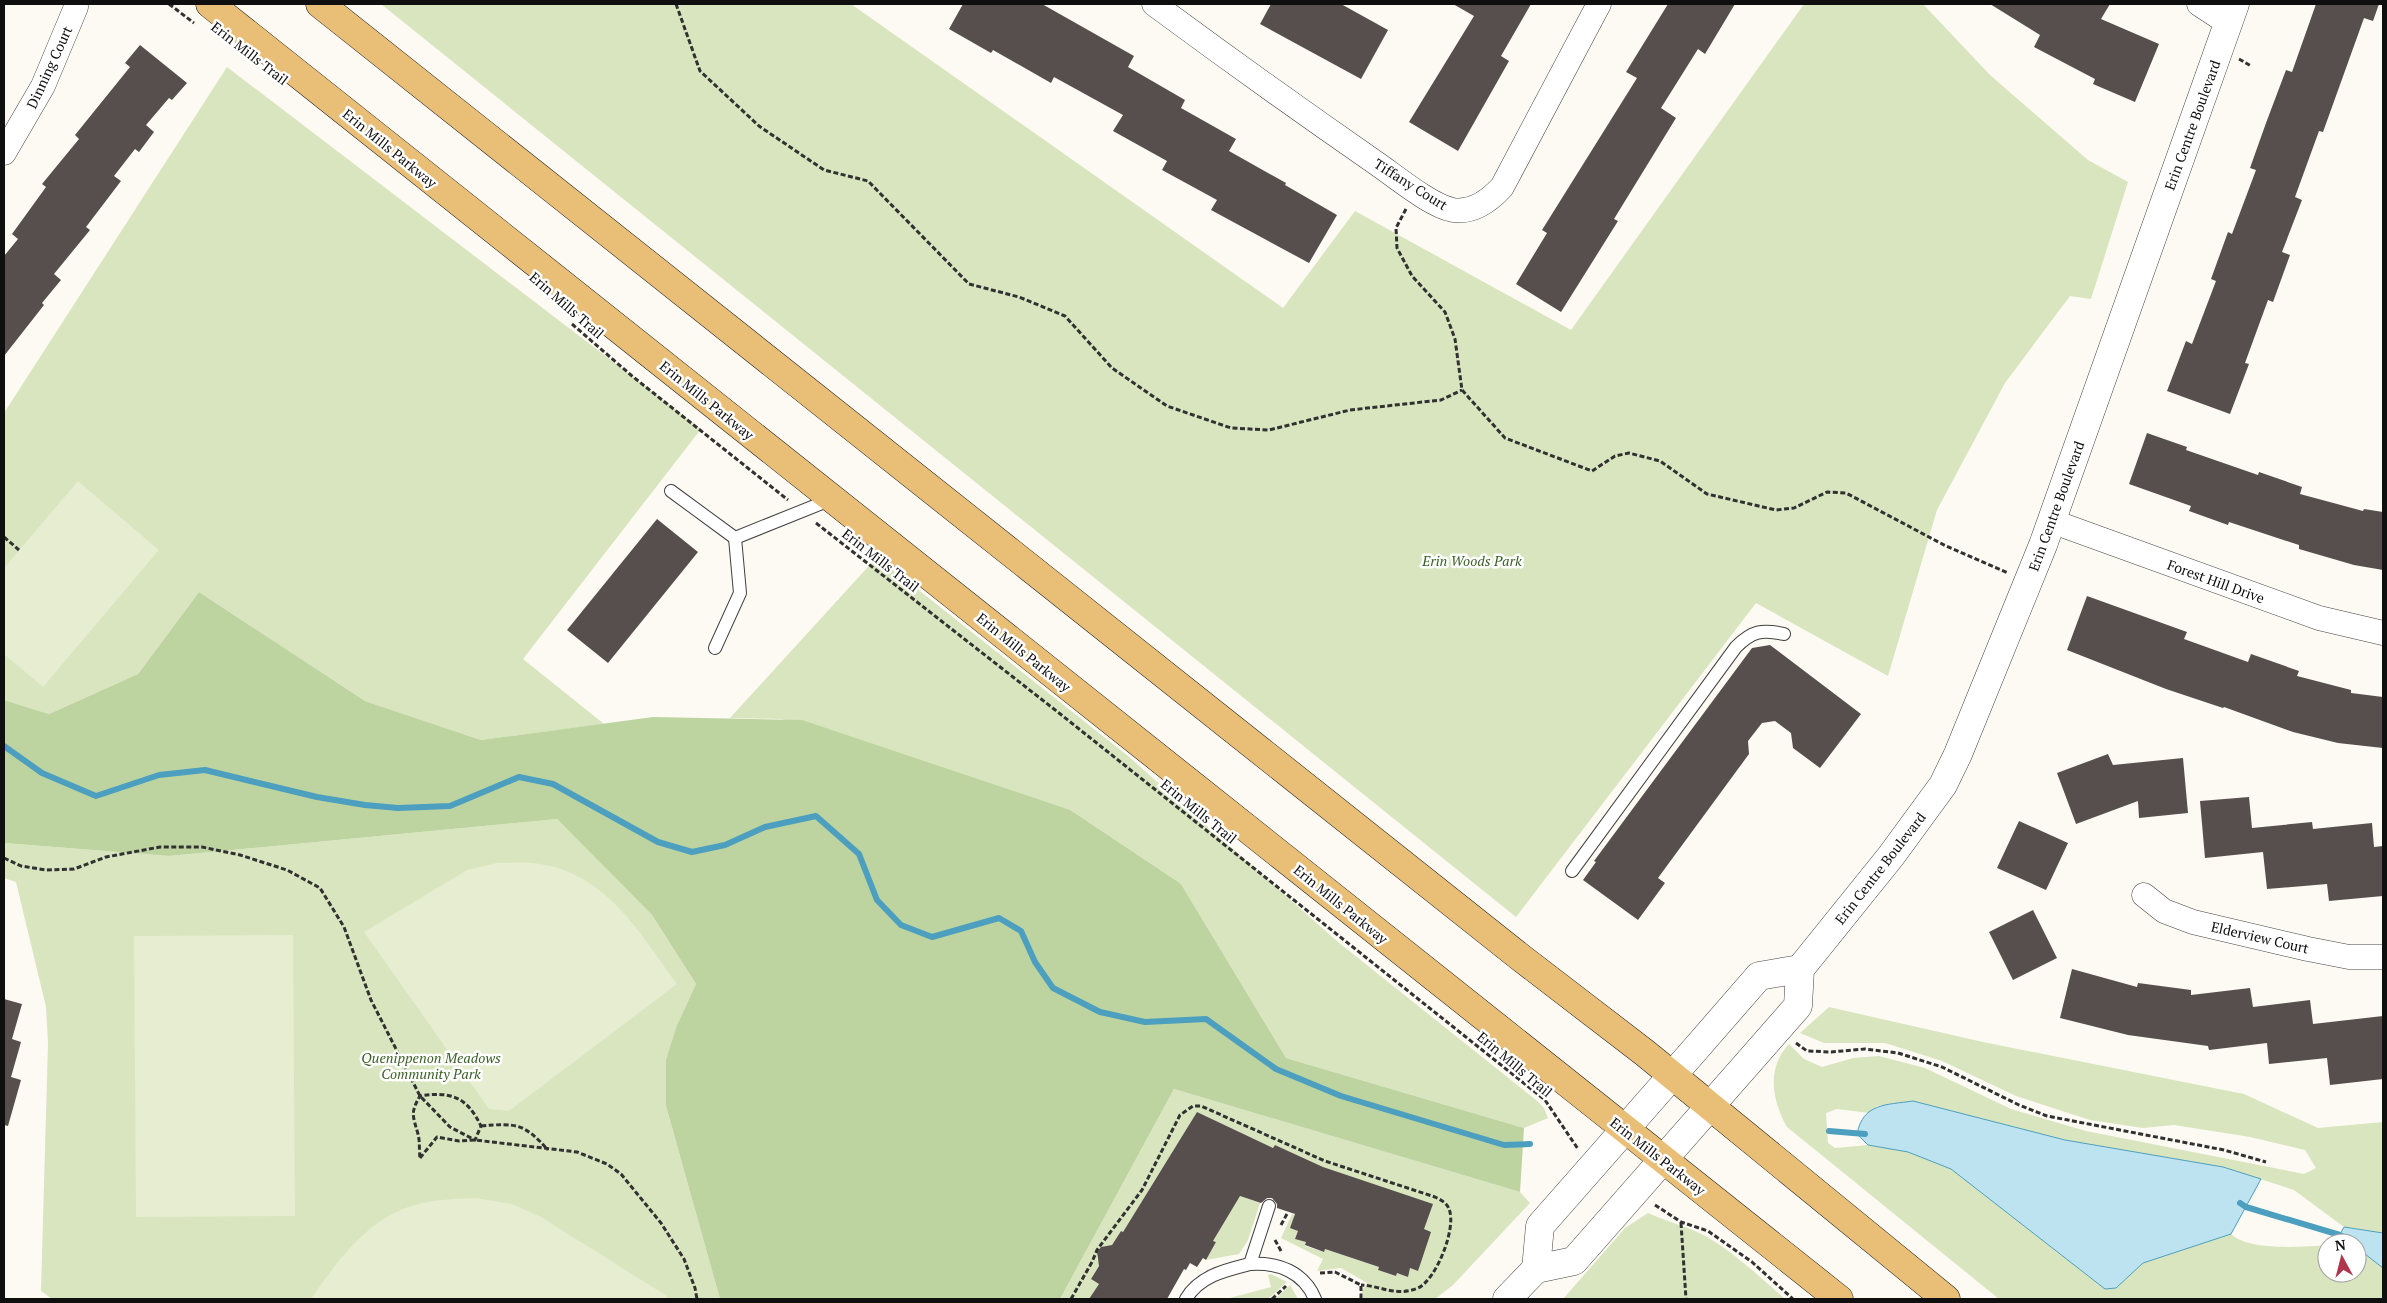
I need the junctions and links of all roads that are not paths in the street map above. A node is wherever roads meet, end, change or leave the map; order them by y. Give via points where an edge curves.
1 (320, 4) edge
2 (1154, 4) edge
3 (1599, 4) edge
4 (2199, 4) edge
5 (76, 7) dead end
6 (2232, 13) edge
7 (205, 16) edge
8 (4, 153) edge
9 (671, 491) dead end
10 (832, 499) junction
11 (2051, 522) junction
12 (734, 538) junction
13 (2383, 632) edge
14 (1784, 634) dead end
15 (715, 648) dead end
16 (1572, 871) dead end
17 (2144, 896) dead end
18 (2383, 957) edge
19 (1800, 969) junction
20 (1672, 1075) junction
21 (1710, 1107) junction
22 (1625, 1129) junction
23 (1663, 1159) junction
24 (1269, 1206) dead end
25 (1250, 1264) junction
26 (1536, 1269) junction
27 (1186, 1299) edge
28 (1315, 1299) edge
29 (1507, 1299) edge
30 (1839, 1299) edge
31 (1946, 1299) edge

1 - 20 main road
2 - 3 street, Tiffany Court via 1416,191 1453,210 1476,207 1491,200 1502,187
4 - 6 street
5 - 8 street, Dinning Court via 43,86
6 - 11 street, Erin Centre Boulevard
7 - 10 main road, Erin Mills Parkway
9 - 12 lane
10 - 12 lane
10 - 22 main road, Erin Mills Parkway
11 - 13 street, Forest Hill Drive via 2319,618
11 - 19 street, Erin Centre Boulevard via 1943,785 1891,856
12 - 15 lane via 740,593
14 - 16 lane via 1768,630 1748,635 1736,647
17 - 18 street, Elderview Court via 2164,911 2193,922 2349,957
19 - 20 street via 1759,976
19 - 21 street via 1798,1006
20 - 21 main road
20 - 22 street
21 - 23 street
21 - 31 main road
22 - 23 main road, Erin Mills Parkway
22 - 26 street via 1540,1226
23 - 26 street via 1574,1261
23 - 30 main road, Erin Mills Parkway
24 - 25 lane
25 - 27 lane via 1210,1277 1197,1285
25 - 28 lane via 1273,1264 1287,1269 1303,1279
26 - 29 street

